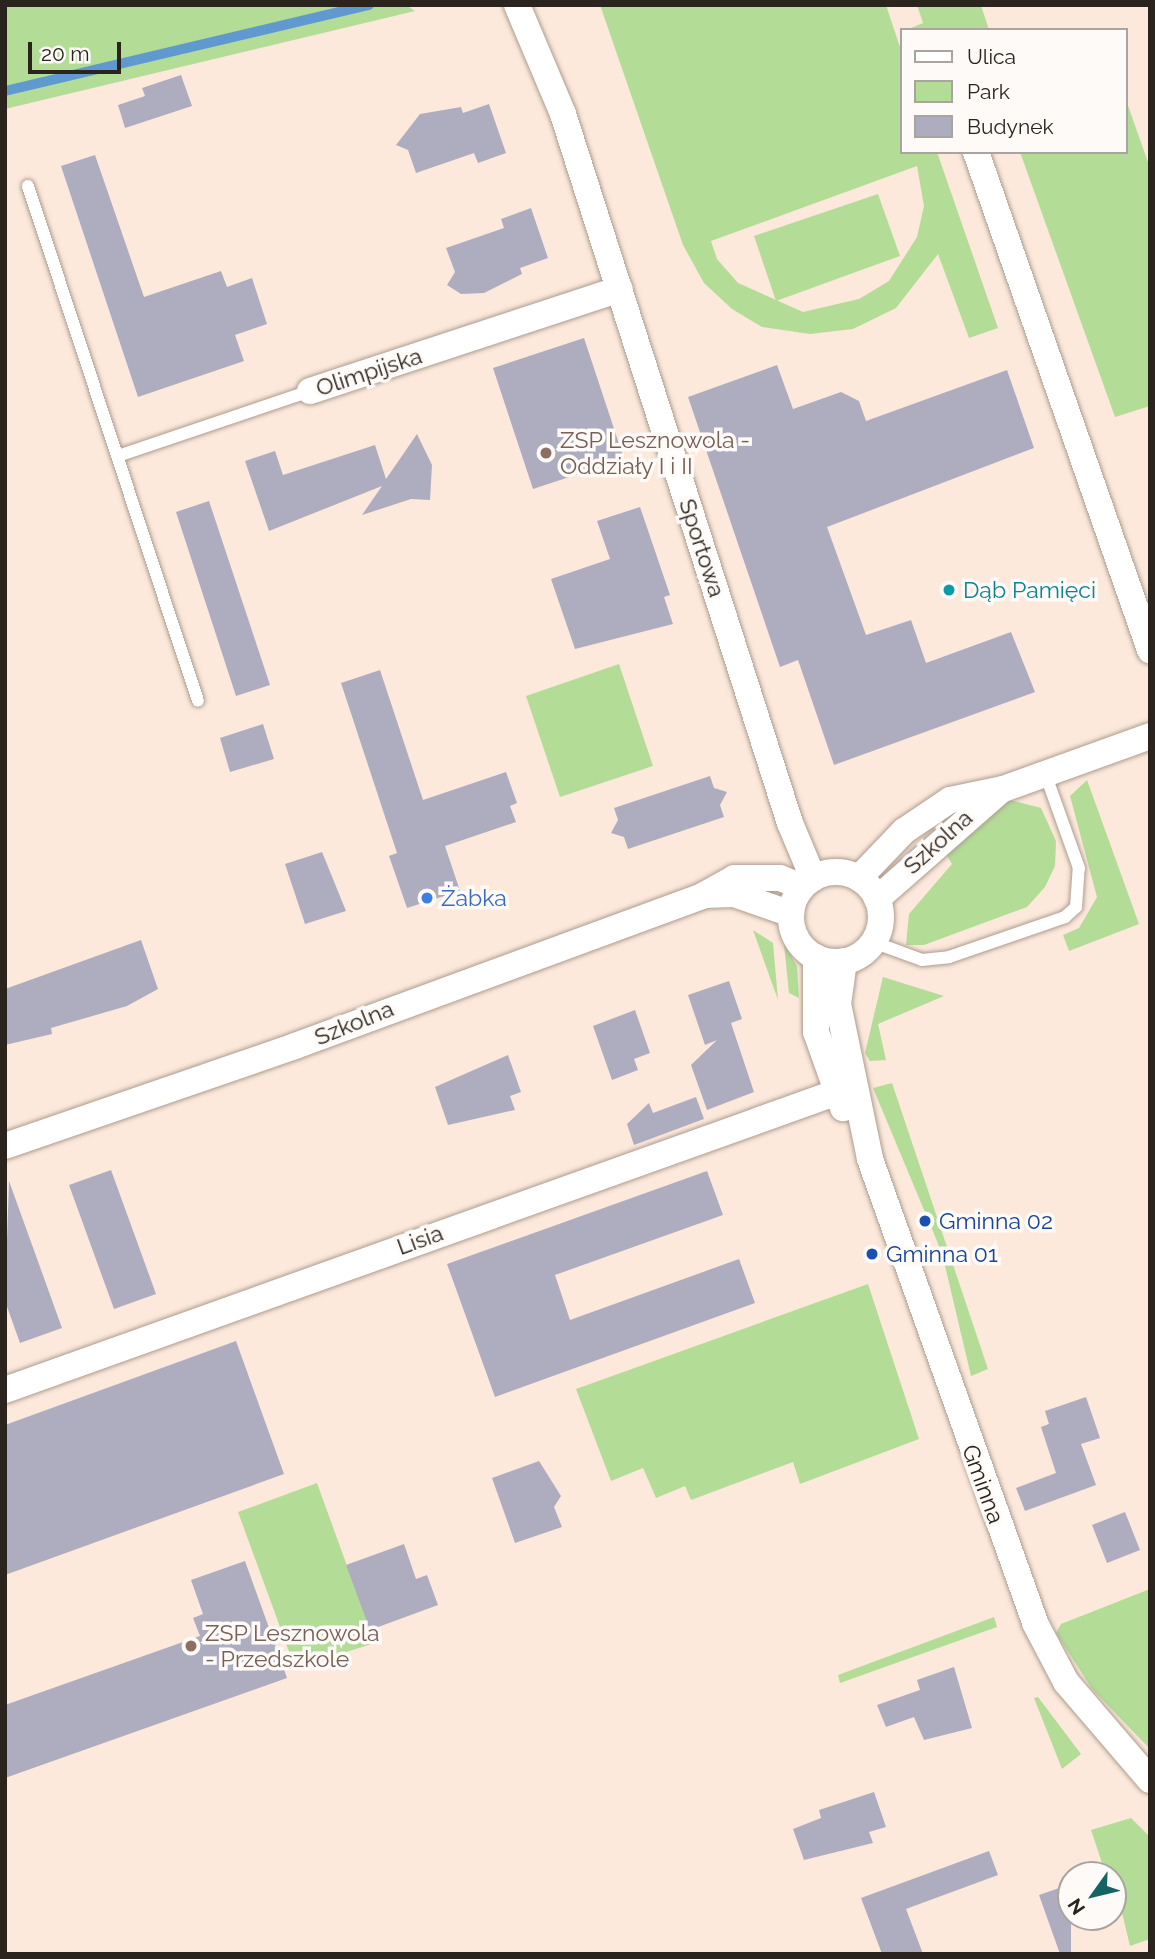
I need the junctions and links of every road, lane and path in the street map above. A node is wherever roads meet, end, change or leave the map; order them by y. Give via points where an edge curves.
1 (522, 12) edge
2 (977, 154) edge
3 (28, 186) dead end
4 (620, 289) junction
5 (310, 391) joint
6 (118, 456) junction
7 (1150, 650) edge
8 (198, 701) dead end
9 (1150, 736) edge
10 (1045, 773) junction
11 (1003, 789) junction
12 (859, 878) junction
13 (807, 883) junction
14 (702, 896) junction
15 (877, 899) junction
16 (791, 914) junction
17 (873, 942) junction
18 (816, 957) junction
19 (844, 961) junction
20 (835, 1093) junction
21 (5, 1146) edge
22 (870, 1159) junction
23 (5, 1390) edge
24 (1149, 1777) edge

1 - 4 street, Sportowa
2 - 7 street
3 - 6 lane
4 - 5 street, Olimpijska
4 - 13 street, Sportowa
5 - 6 lane, Olimpijska
6 - 8 lane
9 - 10 street, Szkolna
10 - 11 street, Szkolna
10 - 17 lane via 1079,867 1076,907 1065,917 949,957 905,957
11 - 12 street, Szkolna via 950,800 904,831
11 - 15 street, Szkolna
12 - 13 street via 841,872
12 - 15 street
13 - 14 street, Szkolna via 758,875 734,878
13 - 16 street
14 - 16 street, Szkolna via 734,894
14 - 21 street, Szkolna
15 - 17 street via 881,922
16 - 18 street via 795,935
17 - 19 street
18 - 19 street
18 - 20 street, Gminna via 816,1032
19 - 22 street, Gminna via 838,1004
20 - 22 street, Gminna
20 - 23 street, Lisia
22 - 24 street, Gminna via 1035,1623 1066,1682

